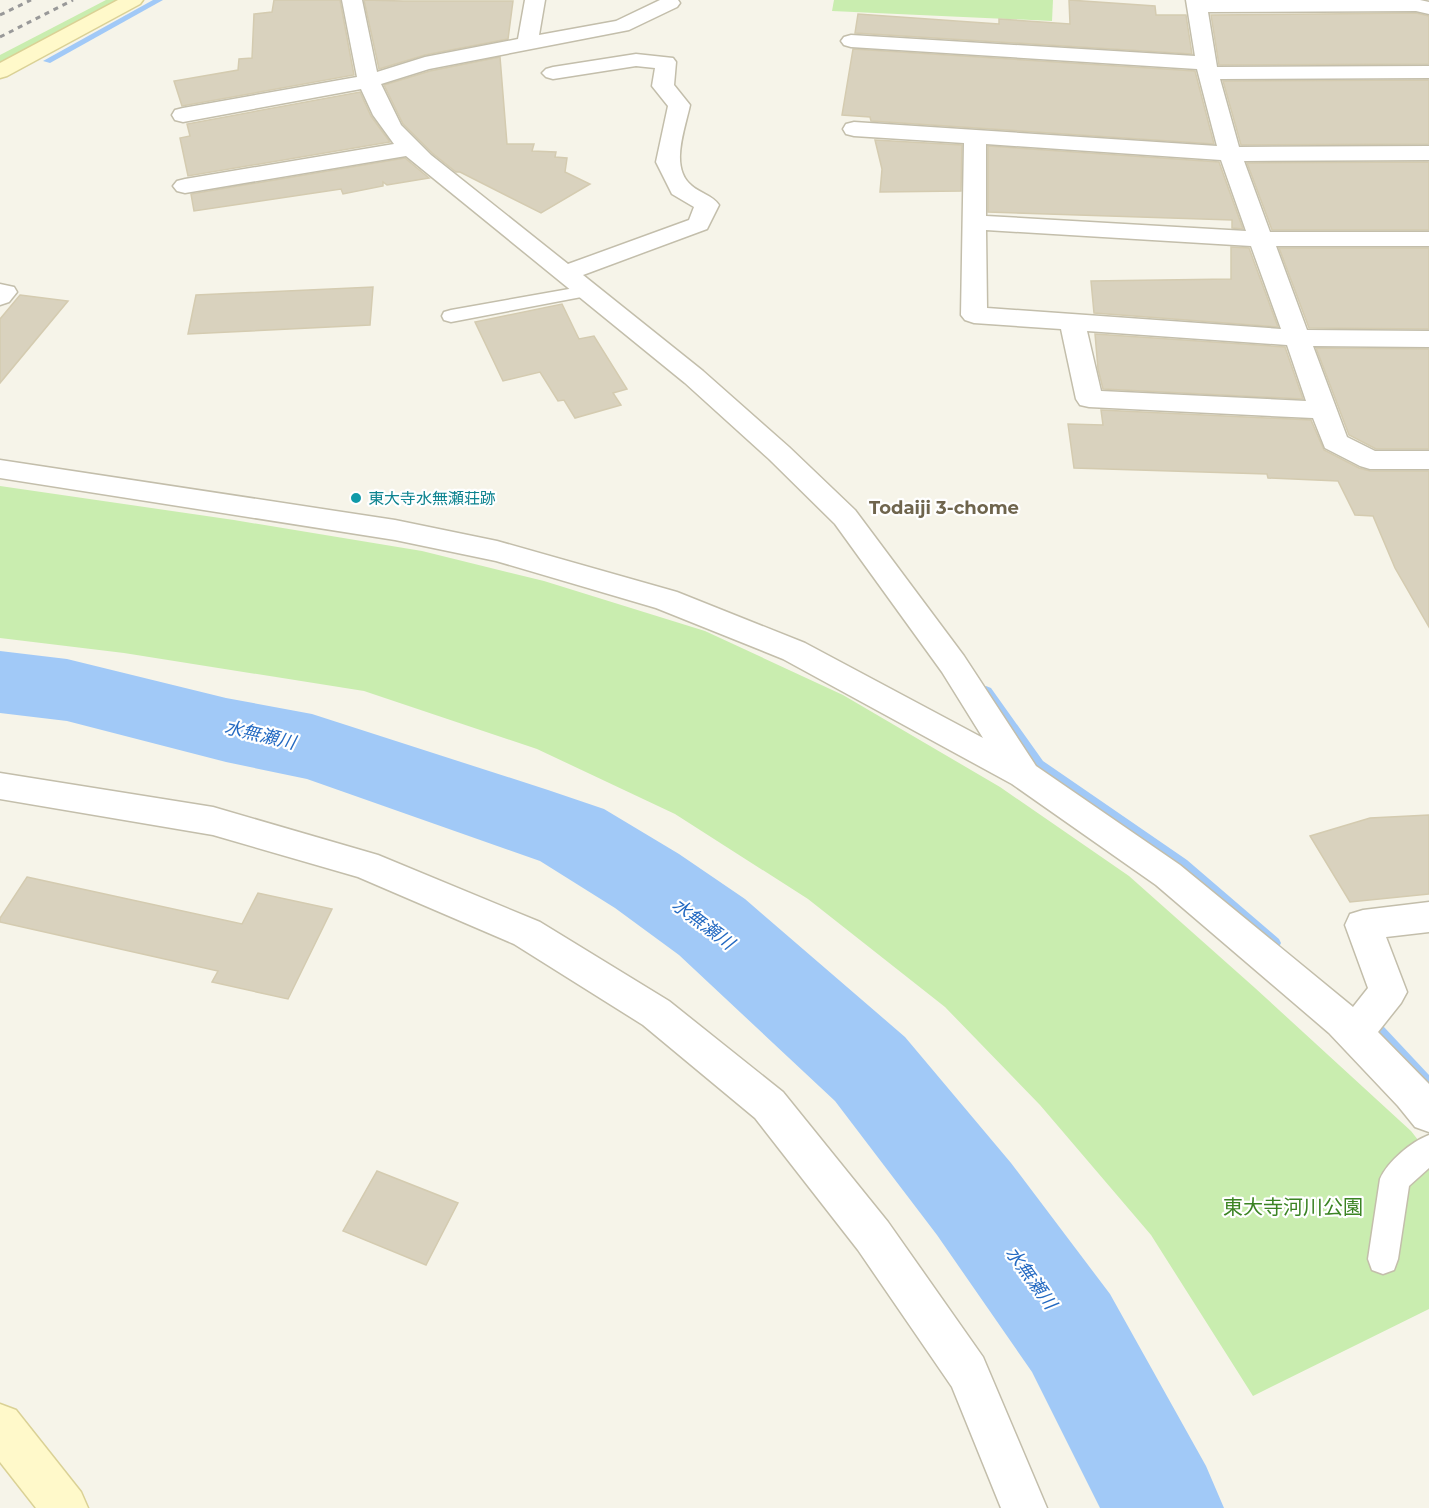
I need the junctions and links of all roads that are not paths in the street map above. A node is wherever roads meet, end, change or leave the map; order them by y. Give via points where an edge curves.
1 (133, 0) edge
2 (352, 0) edge
3 (535, 0) edge
4 (670, 3) dead end
5 (1197, 3) edge
6 (1429, 8) edge
7 (851, 41) dead end
8 (527, 44) junction
9 (1207, 68) junction
10 (0, 72) edge
11 (1429, 72) edge
12 (554, 73) dead end
13 (369, 81) junction
14 (183, 115) dead end
15 (854, 129) dead end
16 (975, 137) junction
17 (411, 148) junction
18 (1429, 153) edge
19 (1230, 154) junction
20 (185, 186) dead end
21 (974, 222) junction
22 (1263, 239) junction
23 (1429, 239) edge
24 (566, 273) junction
25 (0, 291) edge
26 (586, 291) junction
27 (0, 297) edge
28 (452, 316) dead end
29 (1073, 323) junction
30 (1298, 338) junction
31 (1429, 339) edge
32 (1323, 410) junction
33 (1429, 460) edge
34 (0, 469) edge
35 (1024, 775) junction
36 (0, 786) edge
37 (1429, 916) edge
38 (1354, 1033) junction
39 (1429, 1114) edge
40 (1429, 1149) edge
41 (1383, 1259) dead end
42 (0, 1426) edge
43 (65, 1508) edge
44 (1024, 1508) edge

1 - 10 street
2 - 13 street
3 - 8 street
4 - 8 street via 622,26
5 - 6 street
5 - 9 street
7 - 9 street
8 - 13 street via 425,63
9 - 11 street
9 - 19 street
12 - 24 street via 636,60 666,62 663,86 679,105 667,162 680,189 707,204 699,224
13 - 14 street
13 - 17 street via 393,129
15 - 16 street
16 - 19 street
16 - 21 street
17 - 20 street
17 - 24 street
18 - 19 street
19 - 22 street
21 - 22 street
21 - 29 street via 974,315
22 - 23 street
22 - 30 street
24 - 26 street
25 - 27 street via 5,292
26 - 28 lane
26 - 35 street via 694,377 845,517 953,664
29 - 30 street
29 - 32 street via 1089,399
30 - 31 street
30 - 32 street
32 - 33 street via 1335,442 1370,460
34 - 35 street via 395,530 497,551 579,574 666,600 794,651
35 - 38 street via 1168,875
36 - 44 street via 213,821 366,865 527,933 656,1013 769,1105 873,1236 968,1372
37 - 38 street via 1363,925 1388,992
38 - 39 street
40 - 41 lane via 1395,1179
42 - 43 street

